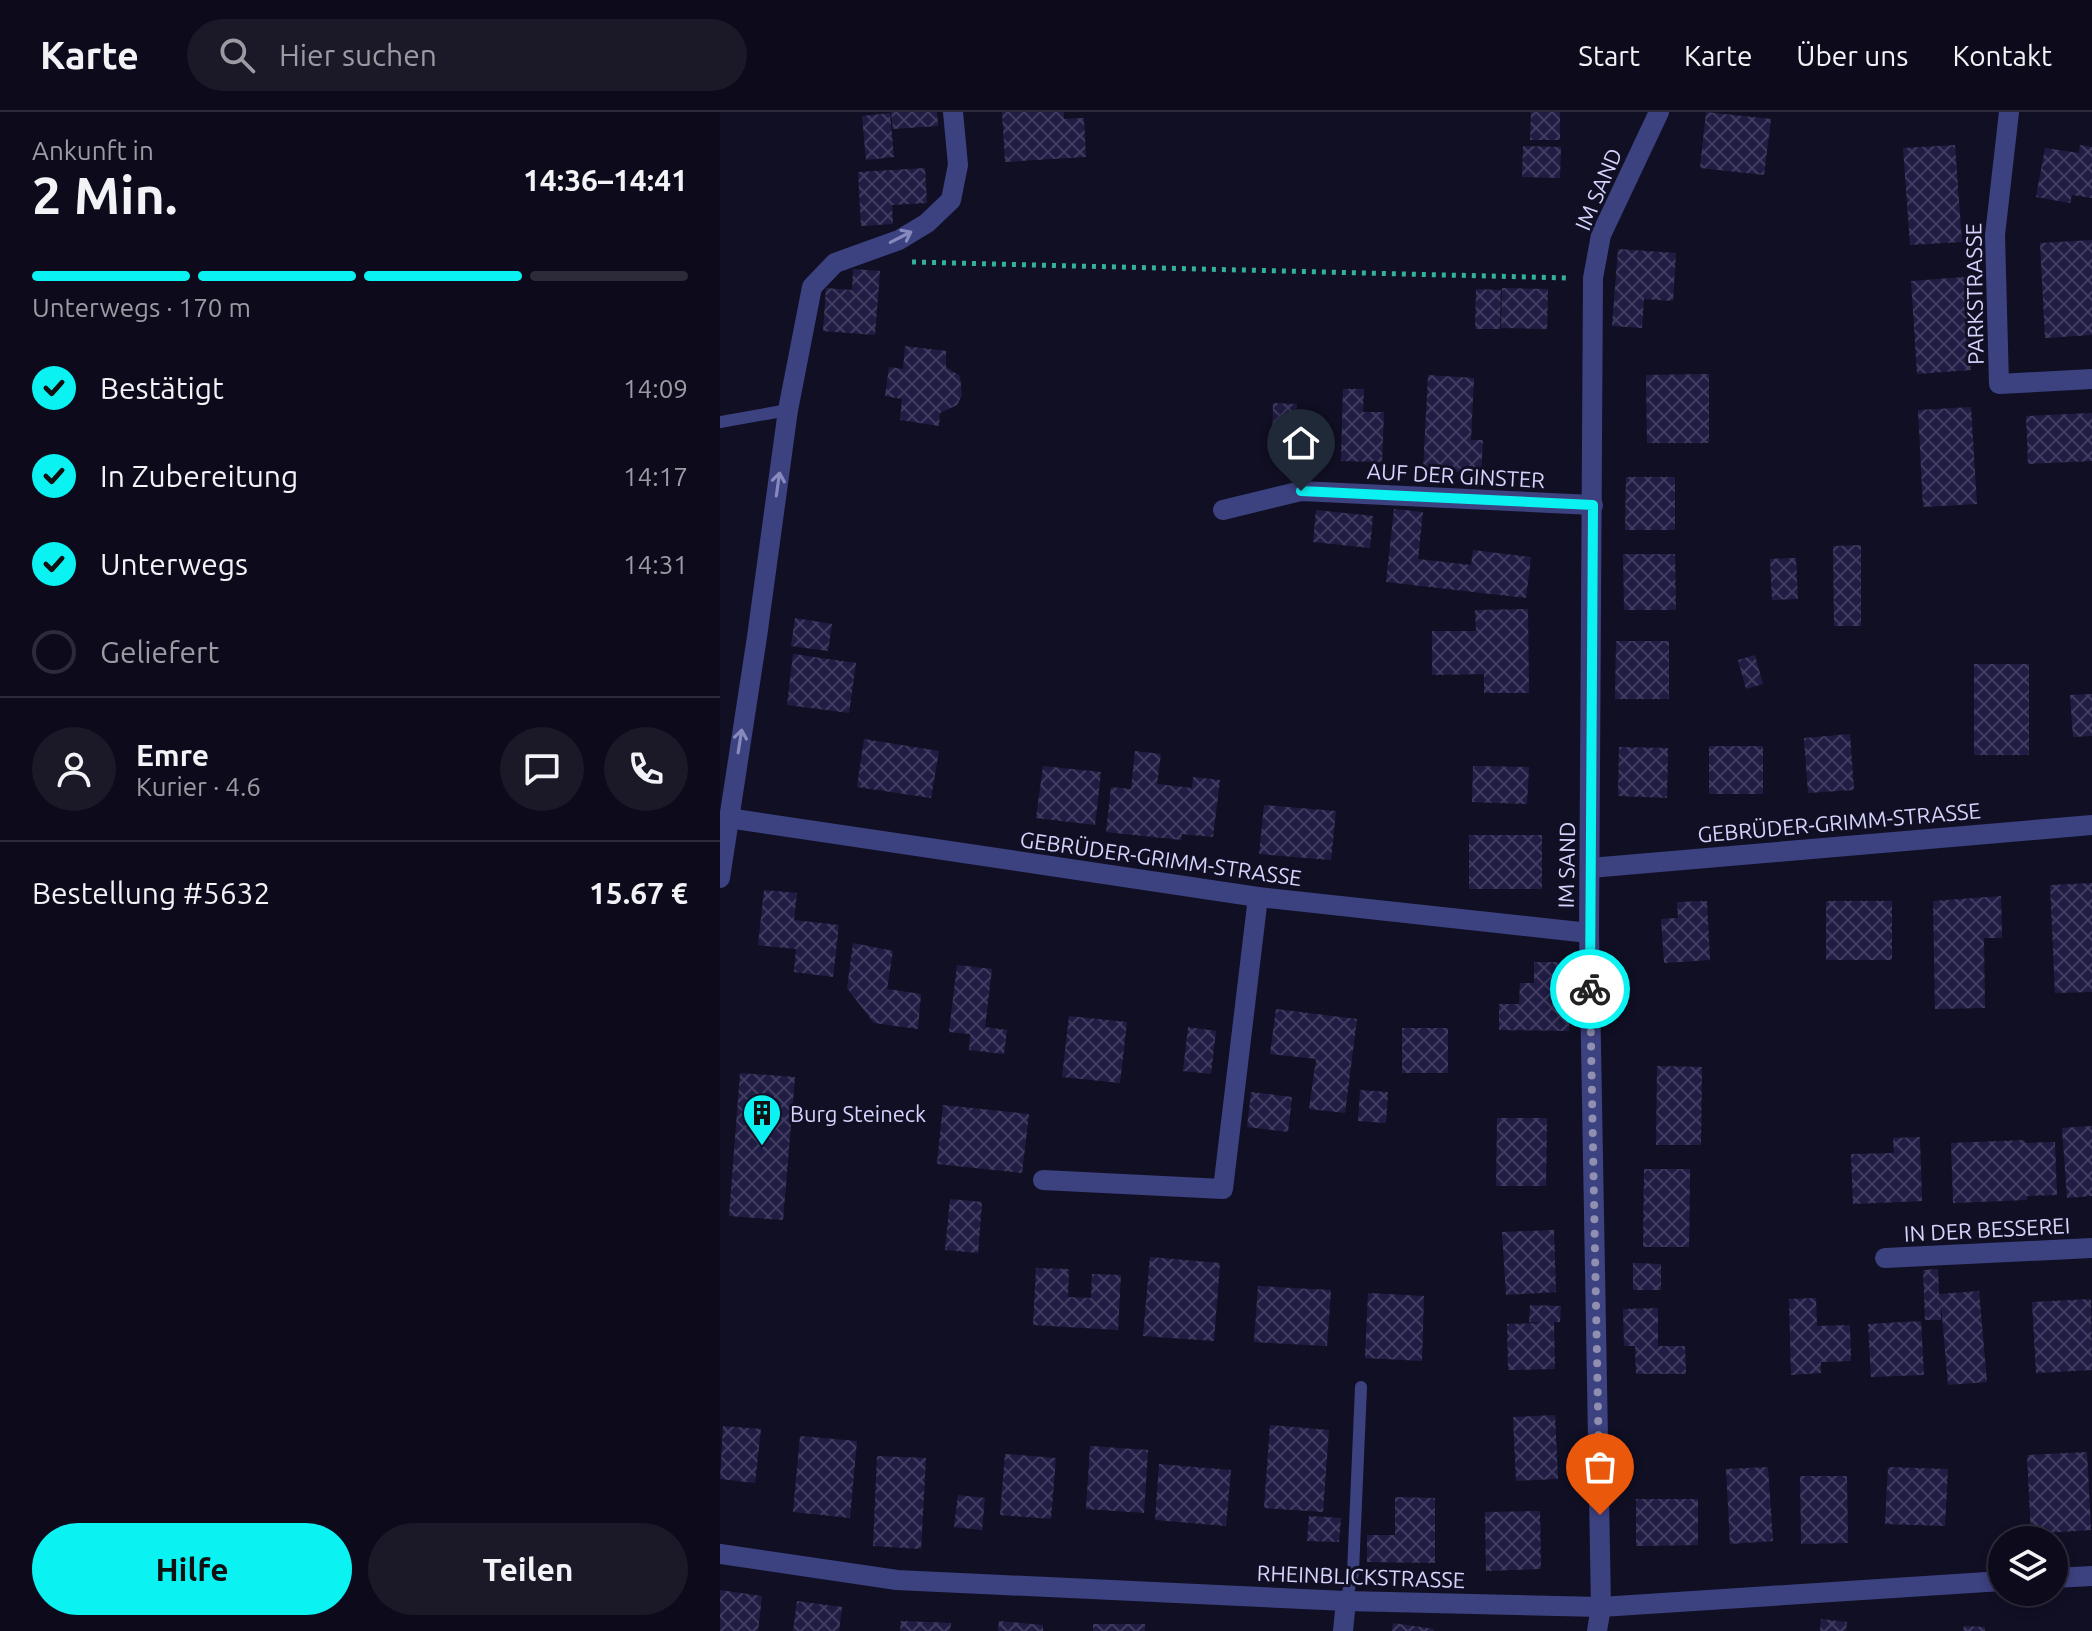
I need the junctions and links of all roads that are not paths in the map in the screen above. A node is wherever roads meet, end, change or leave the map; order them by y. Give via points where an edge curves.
1 (953, 112) edge
2 (1659, 112) edge
3 (2009, 112) edge
4 (2092, 379) edge
5 (788, 410) junction
6 (720, 422) edge
7 (1593, 505) junction
8 (1223, 510) dead end
9 (728, 818) junction
10 (2092, 825) edge
11 (1590, 868) junction
12 (720, 878) edge
13 (1258, 897) junction
14 (1589, 933) junction
15 (1043, 1180) dead end
16 (2092, 1248) edge
17 (1885, 1258) dead end
18 (1361, 1387) dead end
19 (720, 1554) edge
20 (2092, 1576) edge
21 (2068, 1577) edge
22 (1988, 1582) edge
23 (1346, 1601) junction
24 (1601, 1607) junction
25 (1343, 1631) edge
26 (1597, 1631) edge

5 -> 1 street via 812,287 835,263 899,240 951,200 958,165
2 - 7 street, IM SAND via 1601,235 1593,278
3 - 4 street, PARKSTRASSE via 1995,235 1999,384
5 - 6 lane
9 -> 5 street
7 - 8 street, AUF DER GINSTER via 1301,491
7 - 11 street, IM SAND
9 - 12 street
9 - 13 street, GEBRÜDER-GRIMM-STRASSE
10 - 11 street, GEBRÜDER-GRIMM-STRASSE
11 - 14 street, IM SAND
13 - 14 street, GEBRÜDER-GRIMM-STRASSE
13 - 15 street via 1223,1189
14 - 24 street, IM SAND
16 - 17 street, IN DER BESSEREI
18 - 23 lane via 1353,1572
19 - 23 street, RHEINBLICKSTRASSE via 897,1580
20 - 21 street
22 - 24 street, RHEINBLICKSTRASSE
23 - 24 street, RHEINBLICKSTRASSE
23 - 25 street
24 - 26 street, IM SAND

